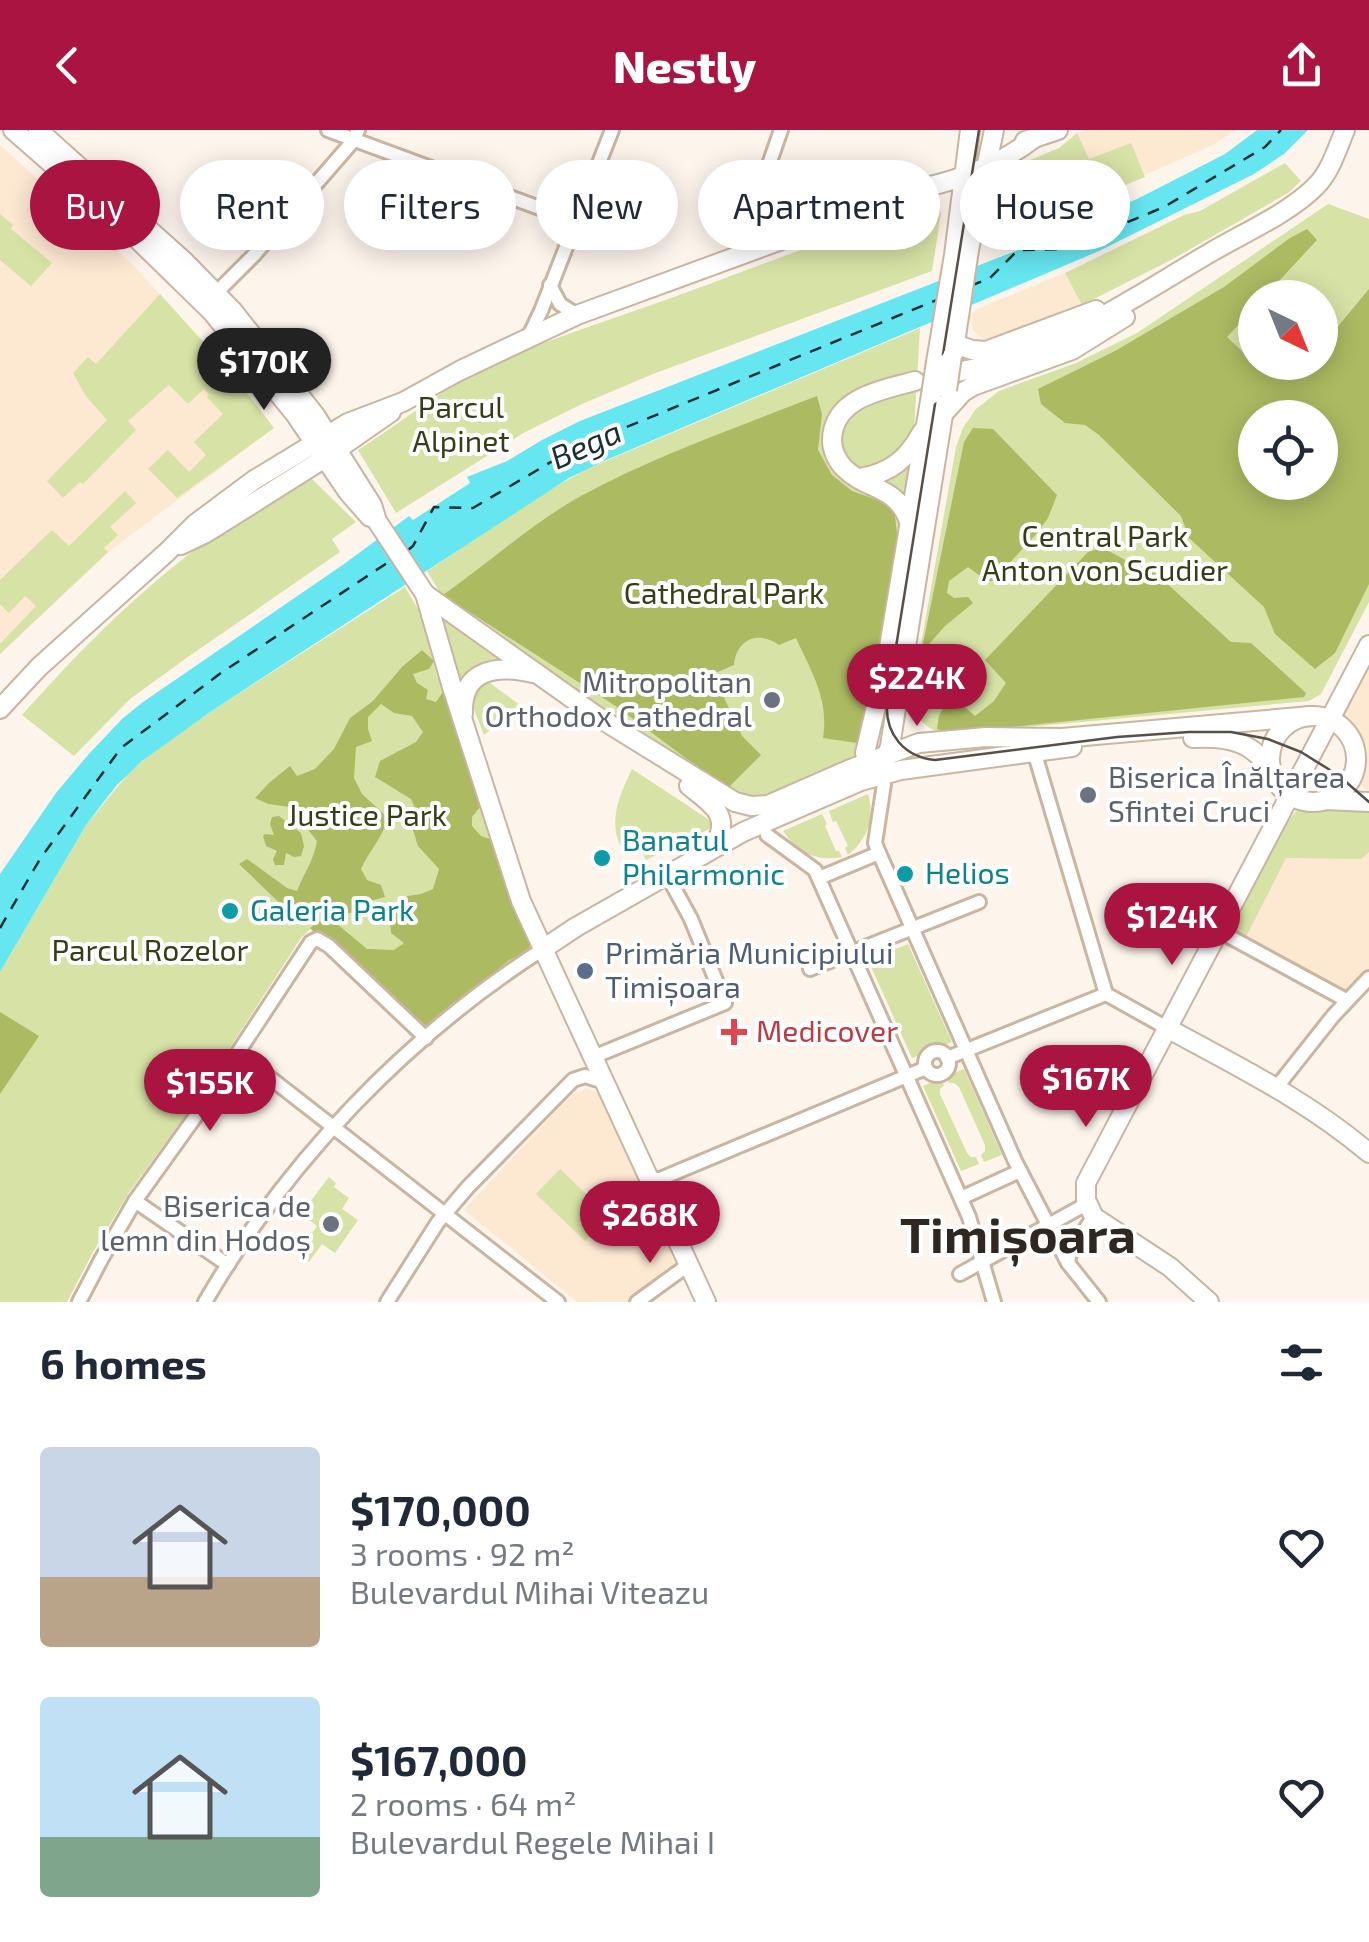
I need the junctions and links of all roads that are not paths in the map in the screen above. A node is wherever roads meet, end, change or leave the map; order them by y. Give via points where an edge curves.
1 (13, 130) edge
2 (38, 130) edge
3 (328, 130) edge
4 (612, 130) edge
5 (781, 130) edge
6 (970, 130) edge
7 (994, 130) edge
8 (1058, 130) edge
9 (1344, 130) edge
10 (356, 135) edge
11 (600, 160) edge
12 (770, 160) edge
13 (967, 160) edge
14 (989, 160) edge
15 (1004, 160) edge
16 (960, 173) edge
17 (536, 206) edge
18 (564, 250) edge
19 (961, 252) edge
20 (1186, 266) junction
21 (550, 285) junction
22 (216, 293) junction
23 (576, 316) junction
24 (528, 338) junction
25 (949, 352) junction
26 (915, 381) dead end
27 (935, 419) junction
28 (326, 446) junction
29 (860, 478) junction
30 (910, 521) junction
31 (425, 594) junction
32 (1369, 645) edge
33 (535, 674) junction
34 (898, 692) junction
35 (0, 709) edge
36 (1311, 716) junction
37 (1331, 720) junction
38 (466, 724) junction
39 (933, 742) junction
40 (1034, 751) junction
41 (664, 760) junction
42 (874, 771) junction
43 (1273, 773) junction
44 (1351, 778) junction
45 (1290, 795) junction
46 (1369, 799) edge
47 (1320, 801) junction
48 (767, 835) dead end
49 (713, 849) junction
50 (879, 853) junction
51 (666, 875) junction
52 (819, 878) junction
53 (520, 896) junction
54 (979, 902) dead end
55 (586, 921) junction
56 (916, 926) junction
57 (1218, 931) junction
58 (543, 949) junction
59 (852, 952) junction
60 (810, 969) dead end
61 (1369, 978) edge
62 (1106, 994) junction
63 (1346, 1000) junction
64 (1167, 1028) junction
65 (426, 1038) junction
66 (971, 1048) junction
67 (238, 1054) junction
68 (592, 1056) junction
69 (900, 1078) junction
70 (604, 1082) junction
71 (1276, 1088) junction
72 (334, 1127) junction
73 (1369, 1153) edge
74 (1020, 1171) junction
75 (654, 1181) junction
76 (961, 1198) junction
77 (136, 1202) junction
78 (1080, 1206) dead end
79 (445, 1214) junction
80 (1090, 1222) dead end
81 (1048, 1225) junction
82 (982, 1262) junction
83 (1068, 1263) junction
84 (228, 1264) junction
85 (688, 1265) junction
86 (960, 1274) dead end
87 (992, 1297) edge
88 (79, 1302) edge
89 (205, 1302) edge
90 (388, 1302) edge
91 (558, 1302) edge
92 (637, 1302) edge
93 (706, 1302) edge
94 (1099, 1302) edge
95 (1209, 1302) edge

1 - 28 main road via 202,301
2 - 22 main road
3 - 10 street
4 - 11 street
5 - 12 street
6 - 13 main road
7 - 14 main road
8 - 15 main road
9 - 20 main road via 1312,190
10 - 17 street
10 - 22 street
16 - 23 main road
18 - 21 street
19 - 25 main road
20 - 25 main road via 1074,319 986,350
20 - 25 main road via 1066,337 996,362
20 - 27 main road via 1086,343 973,386
21 - 23 street
21 - 24 street
22 - 28 main road via 263,346
23 - 24 main road
24 - 28 main road via 348,422
25 - 27 main road, bridge
26 - 29 main road via 859,398 835,425 836,458
27 - 29 main road via 899,464
27 - 30 main road
27 - 34 main road
28 - 31 main road via 372,504
28 - 35 main road via 254,480 194,524
29 - 30 main road via 898,500
30 - 42 main road via 865,755
31 - 33 main road
31 - 38 main road
32 - 37 main road
33 - 38 main road via 501,668 481,674 465,696
33 - 41 main road
34 - 39 main road via 908,725
34 - 42 main road
36 - 37 main road
36 - 39 main road
36 - 43 main road via 1279,733
37 - 44 main road via 1353,743
37 - 45 main road
38 - 53 main road
39 - 42 main road via 919,743
40 - 42 main road
40 - 43 main road via 1224,738 1251,748
40 - 62 street
41 - 42 main road via 735,802 760,807
41 - 49 main road via 720,816
42 - 49 main road
42 - 50 street
43 - 45 main road
44 - 46 main road
44 - 47 main road
45 - 47 main road
45 - 57 main road
46 - 47 main road
48 - 52 street
49 - 51 main road
50 - 52 street
50 - 56 street
51 - 55 main road
51 - 68 street via 726,1003
52 - 59 street
53 - 55 main road via 548,924
53 - 58 main road
54 - 56 street
55 - 58 main road
56 - 59 street
56 - 66 street
57 - 63 street
57 - 64 main road
58 - 65 street
58 - 68 main road
59 - 60 street
59 - 69 street
61 - 63 street
62 - 64 street
62 - 66 street
63 - 71 street
64 - 71 main road
64 - 95 main road via 1090,1174 1086,1200 1098,1221 1170,1266
65 - 67 street via 317,940 306,947
65 - 72 street
66 - 69 street via 947,1058 932,1052 926,1068
66 - 74 street
67 - 72 street
67 - 77 street
68 - 70 main road
69 - 75 street
69 - 76 street
70 - 75 main road
70 - 79 street via 574,1079
71 - 73 main road
72 - 79 street
72 - 84 street
74 - 76 street
74 - 81 street
75 - 85 main road
76 - 82 street via 965,1227
77 - 84 street
77 - 88 street
78 - 81 street
79 - 90 street
79 - 91 street
80 - 83 street
81 - 82 street
81 - 83 street
82 - 86 street
82 - 87 street
83 - 94 street
84 - 89 street
85 - 92 street
85 - 93 main road

